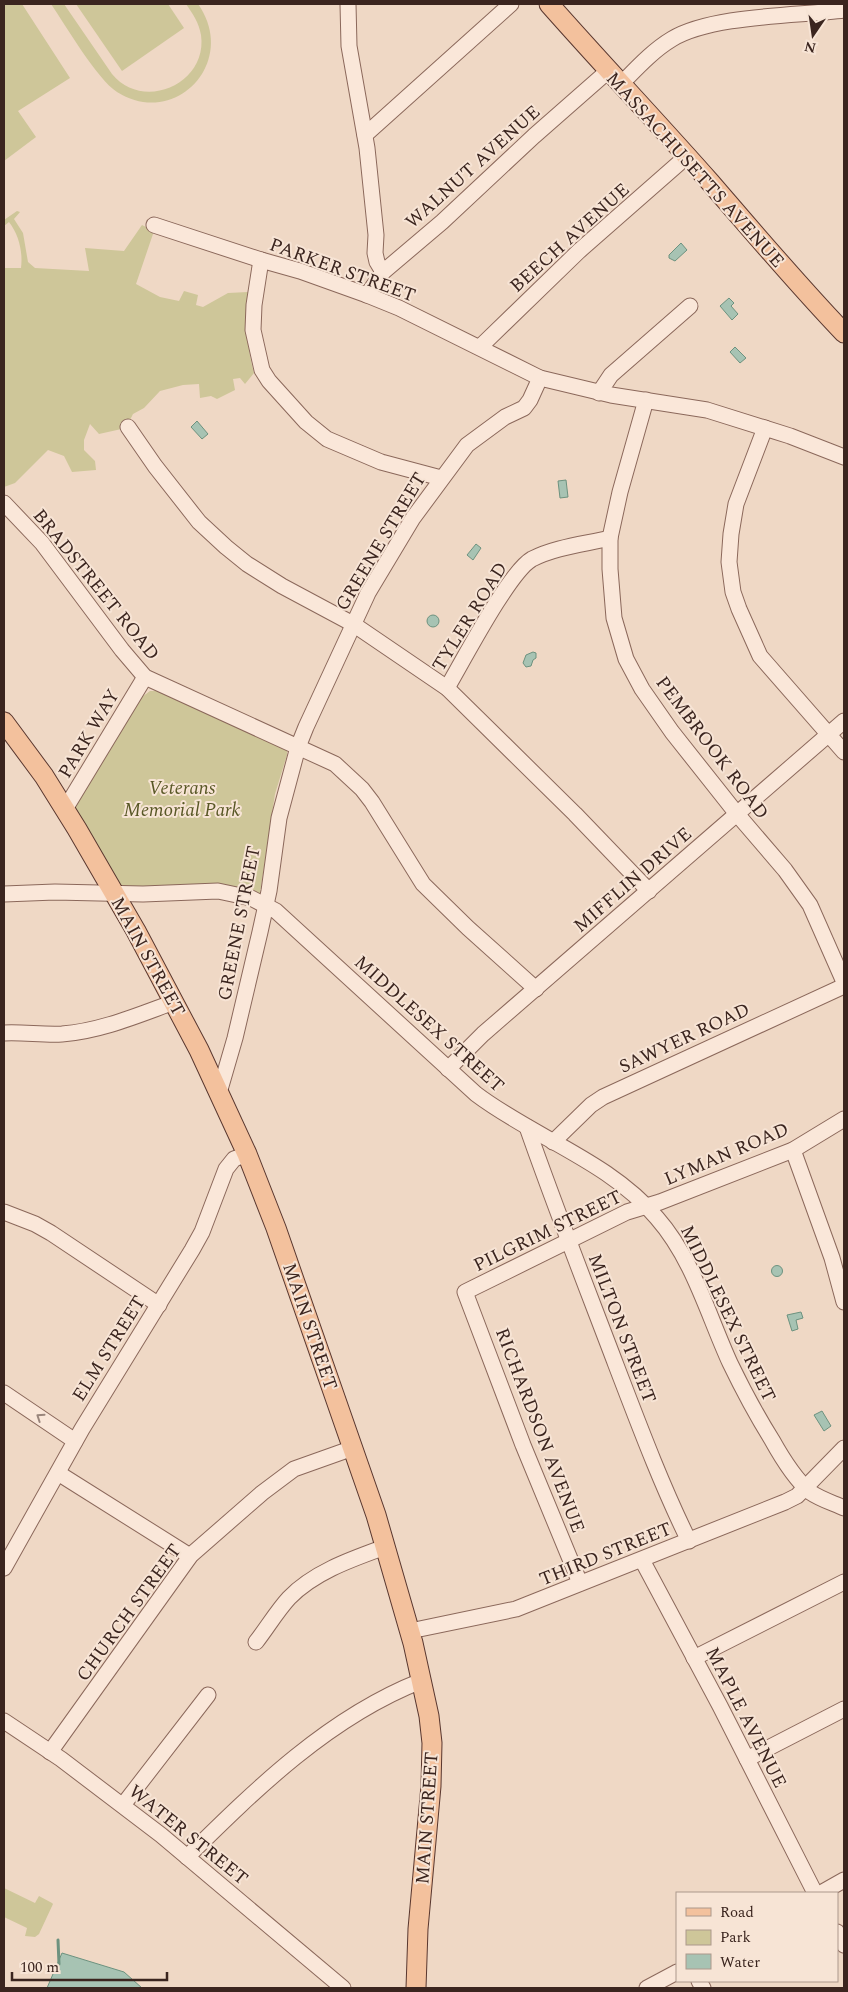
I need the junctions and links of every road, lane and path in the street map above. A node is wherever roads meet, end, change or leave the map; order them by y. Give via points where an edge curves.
1 (348, 4) edge
2 (511, 4) edge
3 (549, 4) edge
4 (844, 10) edge
5 (614, 78) junction
6 (365, 135) junction
7 (686, 157) junction
8 (154, 225) dead end
9 (260, 260) junction
10 (383, 272) junction
11 (367, 295) junction
12 (690, 306) dead end
13 (844, 333) edge
14 (480, 347) junction
15 (540, 378) junction
16 (599, 393) junction
17 (646, 400) junction
18 (128, 428) dead end
19 (765, 428) junction
20 (844, 457) edge
21 (441, 478) junction
22 (4, 503) edge
23 (610, 538) junction
24 (353, 624) junction
25 (146, 677) junction
26 (448, 688) junction
27 (844, 721) edge
28 (4, 722) edge
29 (829, 735) junction
30 (298, 747) junction
31 (844, 752) edge
32 (65, 809) junction
33 (737, 814) junction
34 (649, 891) junction
35 (114, 893) junction
36 (4, 894) edge
37 (266, 905) junction
38 (844, 982) edge
39 (844, 986) edge
40 (536, 989) junction
41 (174, 1002) junction
42 (4, 1033) edge
43 (448, 1069) junction
44 (219, 1093) junction
45 (844, 1119) edge
46 (527, 1127) junction
47 (553, 1142) junction
48 (793, 1150) junction
49 (247, 1154) junction
50 (646, 1206) junction
51 (4, 1212) edge
52 (568, 1242) junction
53 (465, 1292) joint
54 (844, 1302) edge
55 (159, 1305) junction
56 (4, 1393) edge
57 (75, 1441) junction
58 (353, 1448) junction
59 (844, 1448) edge
60 (58, 1472) junction
61 (806, 1488) junction
62 (844, 1508) edge
63 (689, 1541) junction
64 (385, 1547) junction
65 (190, 1556) junction
66 (642, 1560) junction
67 (4, 1568) edge
68 (844, 1582) edge
69 (580, 1583) junction
70 (410, 1631) junction
71 (256, 1642) dead end
72 (694, 1658) junction
73 (421, 1681) junction
74 (208, 1695) dead end
75 (844, 1709) edge
76 (4, 1721) edge
77 (50, 1752) junction
78 (747, 1759) junction
79 (123, 1805) junction
80 (187, 1857) junction
81 (844, 1880) edge
82 (814, 1892) edge
83 (823, 1892) edge
84 (838, 1934) edge
85 (844, 1945) edge
86 (676, 1973) edge
87 (343, 1988) edge
88 (416, 1988) edge
89 (647, 1988) edge

1 - 6 street via 349,46
2 - 6 street
3 - 5 main road, MASSACHUSETTS AVENUE
4 - 5 street, WALNUT AVENUE via 696,28
5 - 7 main road, MASSACHUSETTS AVENUE
5 - 10 street, WALNUT AVENUE via 534,136
6 - 10 street via 376,235 375,253
7 - 13 main road, MASSACHUSETTS AVENUE
7 - 14 street, BEECH AVENUE via 579,251
8 - 9 street, PARKER STREET
9 - 11 street, PARKER STREET
9 - 21 street via 253,330 262,370 269,381 306,422 327,439 381,462
10 - 11 street, WALNUT AVENUE
11 - 14 street, PARKER STREET
12 - 16 street via 611,375
14 - 15 street, PARKER STREET
15 - 16 street
15 - 21 street, GREENE STREET via 524,408 505,417 467,445
16 - 17 street
17 - 19 street via 695,407
17 - 23 street, PEMBROOK ROAD
18 - 24 street via 199,522 226,547 282,586
19 - 20 street
19 - 29 street via 736,504 730,534 733,592 760,656
21 - 24 street, GREENE STREET via 400,539
22 - 25 street, BRADSTREET ROAD via 42,543
23 - 26 street, TYLER ROAD via 530,560 497,604
23 - 33 street, PEMBROOK ROAD via 614,618 626,659 672,732
24 - 26 street
24 - 30 street, GREENE STREET
25 - 30 street, BRADSTREET ROAD
25 - 32 street, PARK WAY
26 - 34 street
27 - 29 street, MIFFLIN DRIVE
28 - 32 main road, MAIN STREET
29 - 31 street
29 - 33 street, MIFFLIN DRIVE
30 - 37 street, GREENE STREET via 279,818
30 - 40 street, BRADSTREET ROAD via 335,764 362,789 423,884
32 - 35 main road, MAIN STREET
33 - 34 street, MIFFLIN DRIVE
33 - 38 street, PEMBROOK ROAD via 810,905
34 - 40 street, MIFFLIN DRIVE
35 - 36 street, MIDDLESEX STREET
35 - 37 street, MIDDLESEX STREET via 218,891 251,898
35 - 41 main road, MAIN STREET
37 - 43 street, MIDDLESEX STREET via 282,916
37 - 44 street, GREENE STREET
39 - 47 street, SAWYER ROAD via 603,1097
40 - 43 street, MIFFLIN DRIVE
41 - 42 street via 80,1032
41 - 44 main road, MAIN STREET
43 - 46 street, MIDDLESEX STREET via 496,1109
44 - 49 main road, MAIN STREET
45 - 48 street, LYMAN ROAD
46 - 47 street, MIDDLESEX STREET
46 - 52 street, MILTON STREET
47 - 50 street, MIDDLESEX STREET via 614,1179
48 - 50 street, LYMAN ROAD
48 - 54 street via 832,1258
49 - 55 street, ELM STREET via 234,1159 226,1169 202,1232
49 - 58 main road, MAIN STREET
50 - 52 street, PILGRIM STREET via 627,1212
50 - 61 street, MIDDLESEX STREET via 685,1260 730,1363 785,1462
51 - 55 street via 51,1233
52 - 53 street, PILGRIM STREET
52 - 63 street, MILTON STREET via 630,1404
53 - 69 street, RICHARDSON AVENUE
55 - 57 street, ELM STREET
57 -> 56 street
57 - 60 street, ELM STREET
58 - 64 main road, MAIN STREET
58 - 65 street, CHURCH STREET via 287,1473
59 - 61 street, THIRD STREET
60 - 65 street
60 - 67 street, ELM STREET
61 - 62 street, MIDDLESEX STREET
61 - 63 street, THIRD STREET via 785,1502
63 - 66 street, THIRD STREET
64 - 70 main road, MAIN STREET
64 - 71 street via 336,1566 300,1588
65 - 77 street, CHURCH STREET
66 - 69 street, THIRD STREET
66 - 72 street, MAPLE AVENUE
68 - 72 street
69 - 70 street, THIRD STREET via 512,1610
70 - 73 main road, MAIN STREET
72 - 78 street, MAPLE AVENUE
73 - 80 street via 388,1696 329,1731 258,1789
73 - 88 main road, MAIN STREET via 429,1716 432,1756
74 - 79 street
75 - 78 street
76 - 77 street, WATER STREET
77 - 79 street, WATER STREET
78 - 82 street, MAPLE AVENUE
79 - 80 street, WATER STREET
80 - 87 street, WATER STREET
81 - 83 street
84 - 85 street
86 - 89 street

